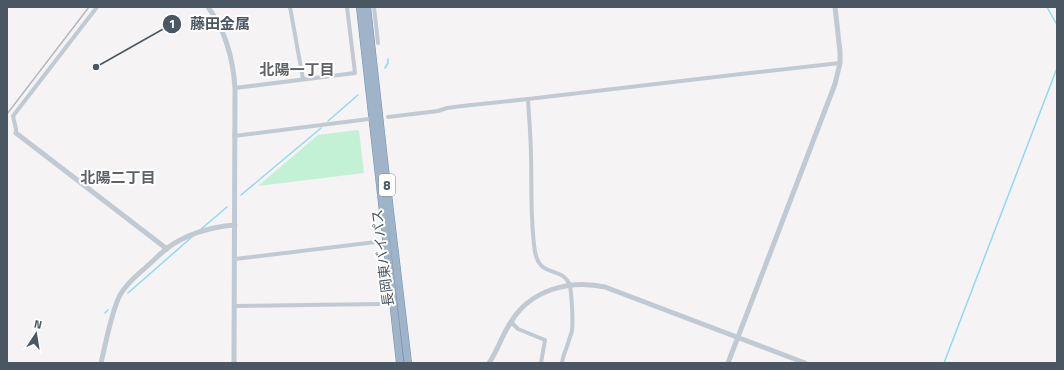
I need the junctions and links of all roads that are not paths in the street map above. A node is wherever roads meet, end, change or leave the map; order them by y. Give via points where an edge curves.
1 (97, 7) edge
2 (208, 7) edge
3 (290, 7) edge
4 (347, 7) edge
5 (360, 7) edge
6 (367, 7) edge
7 (374, 7) edge
8 (835, 7) edge
9 (378, 43) dead end
10 (840, 63) junction
11 (303, 78) junction
12 (235, 88) junction
13 (528, 99) junction
14 (388, 117) dead end
15 (369, 119) dead end
16 (16, 133) joint
17 (234, 136) junction
18 (235, 225) junction
19 (376, 242) dead end
20 (167, 249) junction
21 (235, 259) junction
22 (570, 284) junction
23 (379, 304) dead end
24 (234, 306) junction
25 (511, 322) junction
26 (738, 337) junction
27 (101, 363) edge
28 (234, 363) edge
29 (400, 363) edge
30 (408, 363) edge
31 (489, 363) edge
32 (541, 363) edge
33 (562, 363) edge
34 (728, 363) edge
35 (805, 363) edge

1 - 16 street via 13,116
2 - 12 street via 227,43 233,65
3 - 11 street
4 - 11 street via 355,73
5 - 29 highway, 長岡東バイパス / 8
6 - 30 highway, 長岡東バイパス / 8
7 - 9 street
8 - 10 street
10 - 13 street
10 - 26 street via 833,90
11 - 12 street
12 - 17 street
13 - 14 street
13 - 22 street via 532,158 531,215 536,258 542,266 564,277
15 - 17 street
16 - 20 street
17 - 18 street
18 - 20 street via 200,231
18 - 21 street
19 - 21 street
20 - 27 street via 134,277 120,294
21 - 24 street
22 - 25 street via 547,291 532,300
22 - 26 street via 605,287
22 - 33 street via 572,331
23 - 24 street
24 - 28 street
25 - 31 street
25 - 32 street via 518,329 545,340
26 - 34 street
26 - 35 street

